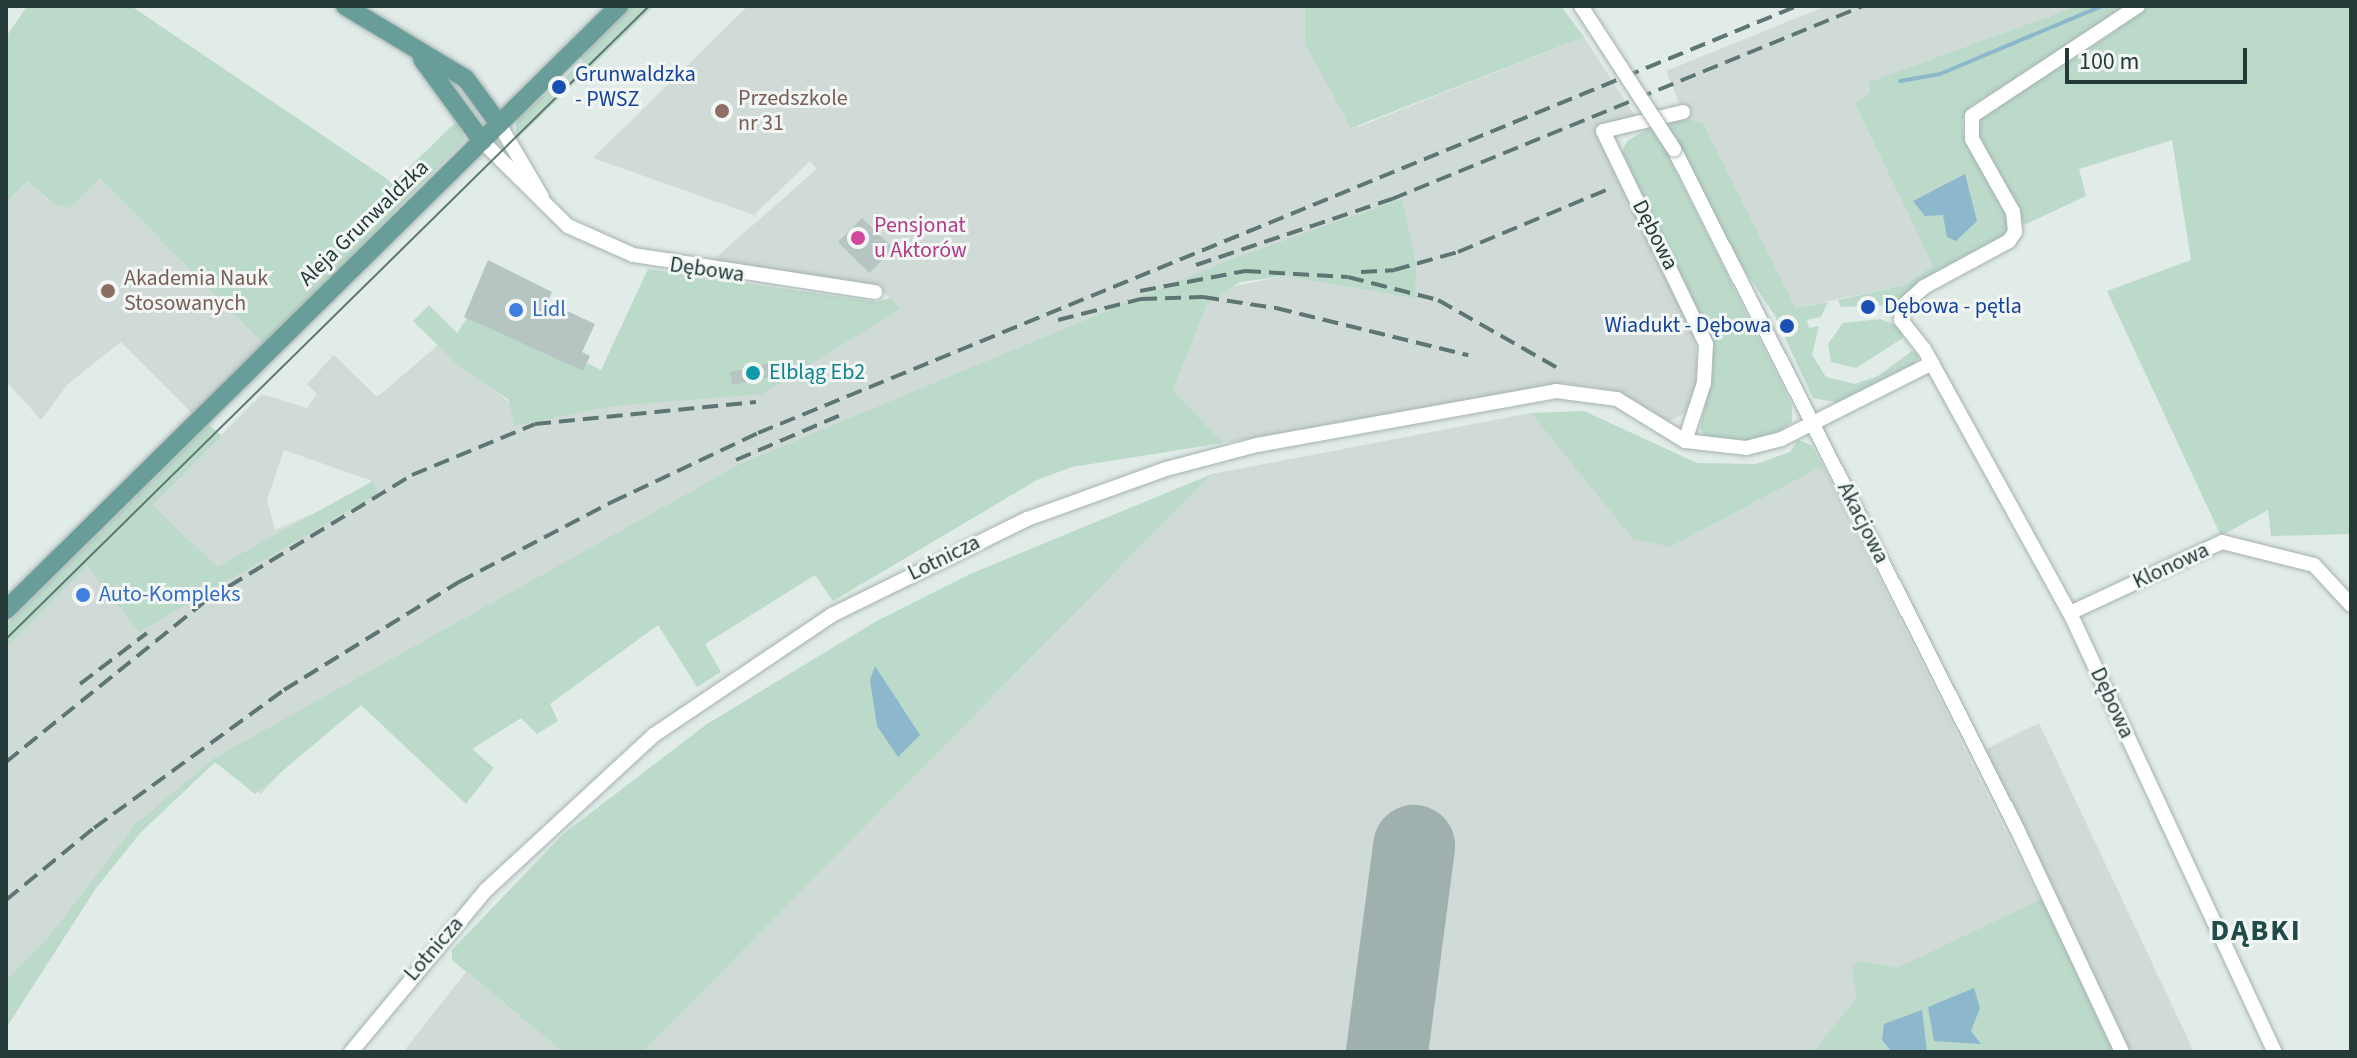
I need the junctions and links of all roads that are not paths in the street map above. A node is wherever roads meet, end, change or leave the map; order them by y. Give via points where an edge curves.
1 (345, 6) edge
2 (619, 6) edge
3 (1581, 6) edge
4 (2138, 6) edge
5 (415, 51) junction
6 (1683, 112) dead end
7 (499, 124) junction
8 (482, 141) junction
9 (551, 211) junction
10 (875, 292) dead end
11 (1932, 363) junction
12 (1812, 424) junction
13 (1685, 441) junction
14 (2351, 605) edge
15 (6, 610) edge
16 (2070, 613) junction
17 (351, 1052) edge
18 (2122, 1052) edge
19 (2275, 1052) edge

1 - 5 main road
2 - 7 main road, Aleja Grunwaldzka
3 - 12 street, Akacjowa, bridge via 1674,149
4 - 11 street, Dębowa via 1979,107 1970,127 2013,212 2015,232 1904,305 1901,320
5 - 7 main road via 466,79
5 - 8 main road
6 - 13 street, Dębowa via 1603,131 1706,344 1704,383
7 - 8 main road, Aleja Grunwaldzka
7 - 9 street, Dębowa
8 - 9 street, Dębowa
8 - 15 main road, Aleja Grunwaldzka
9 - 10 street, Dębowa via 582,234 660,264
11 - 12 street
11 - 16 street, Dębowa
12 - 13 street via 1746,448
12 - 18 street, Akacjowa
13 - 17 street, Lotnicza via 1595,392 1525,395 1196,461 980,540 832,615 654,735 486,890
14 - 16 street, Klonowa via 2314,565 2222,542
16 - 19 street, Dębowa

